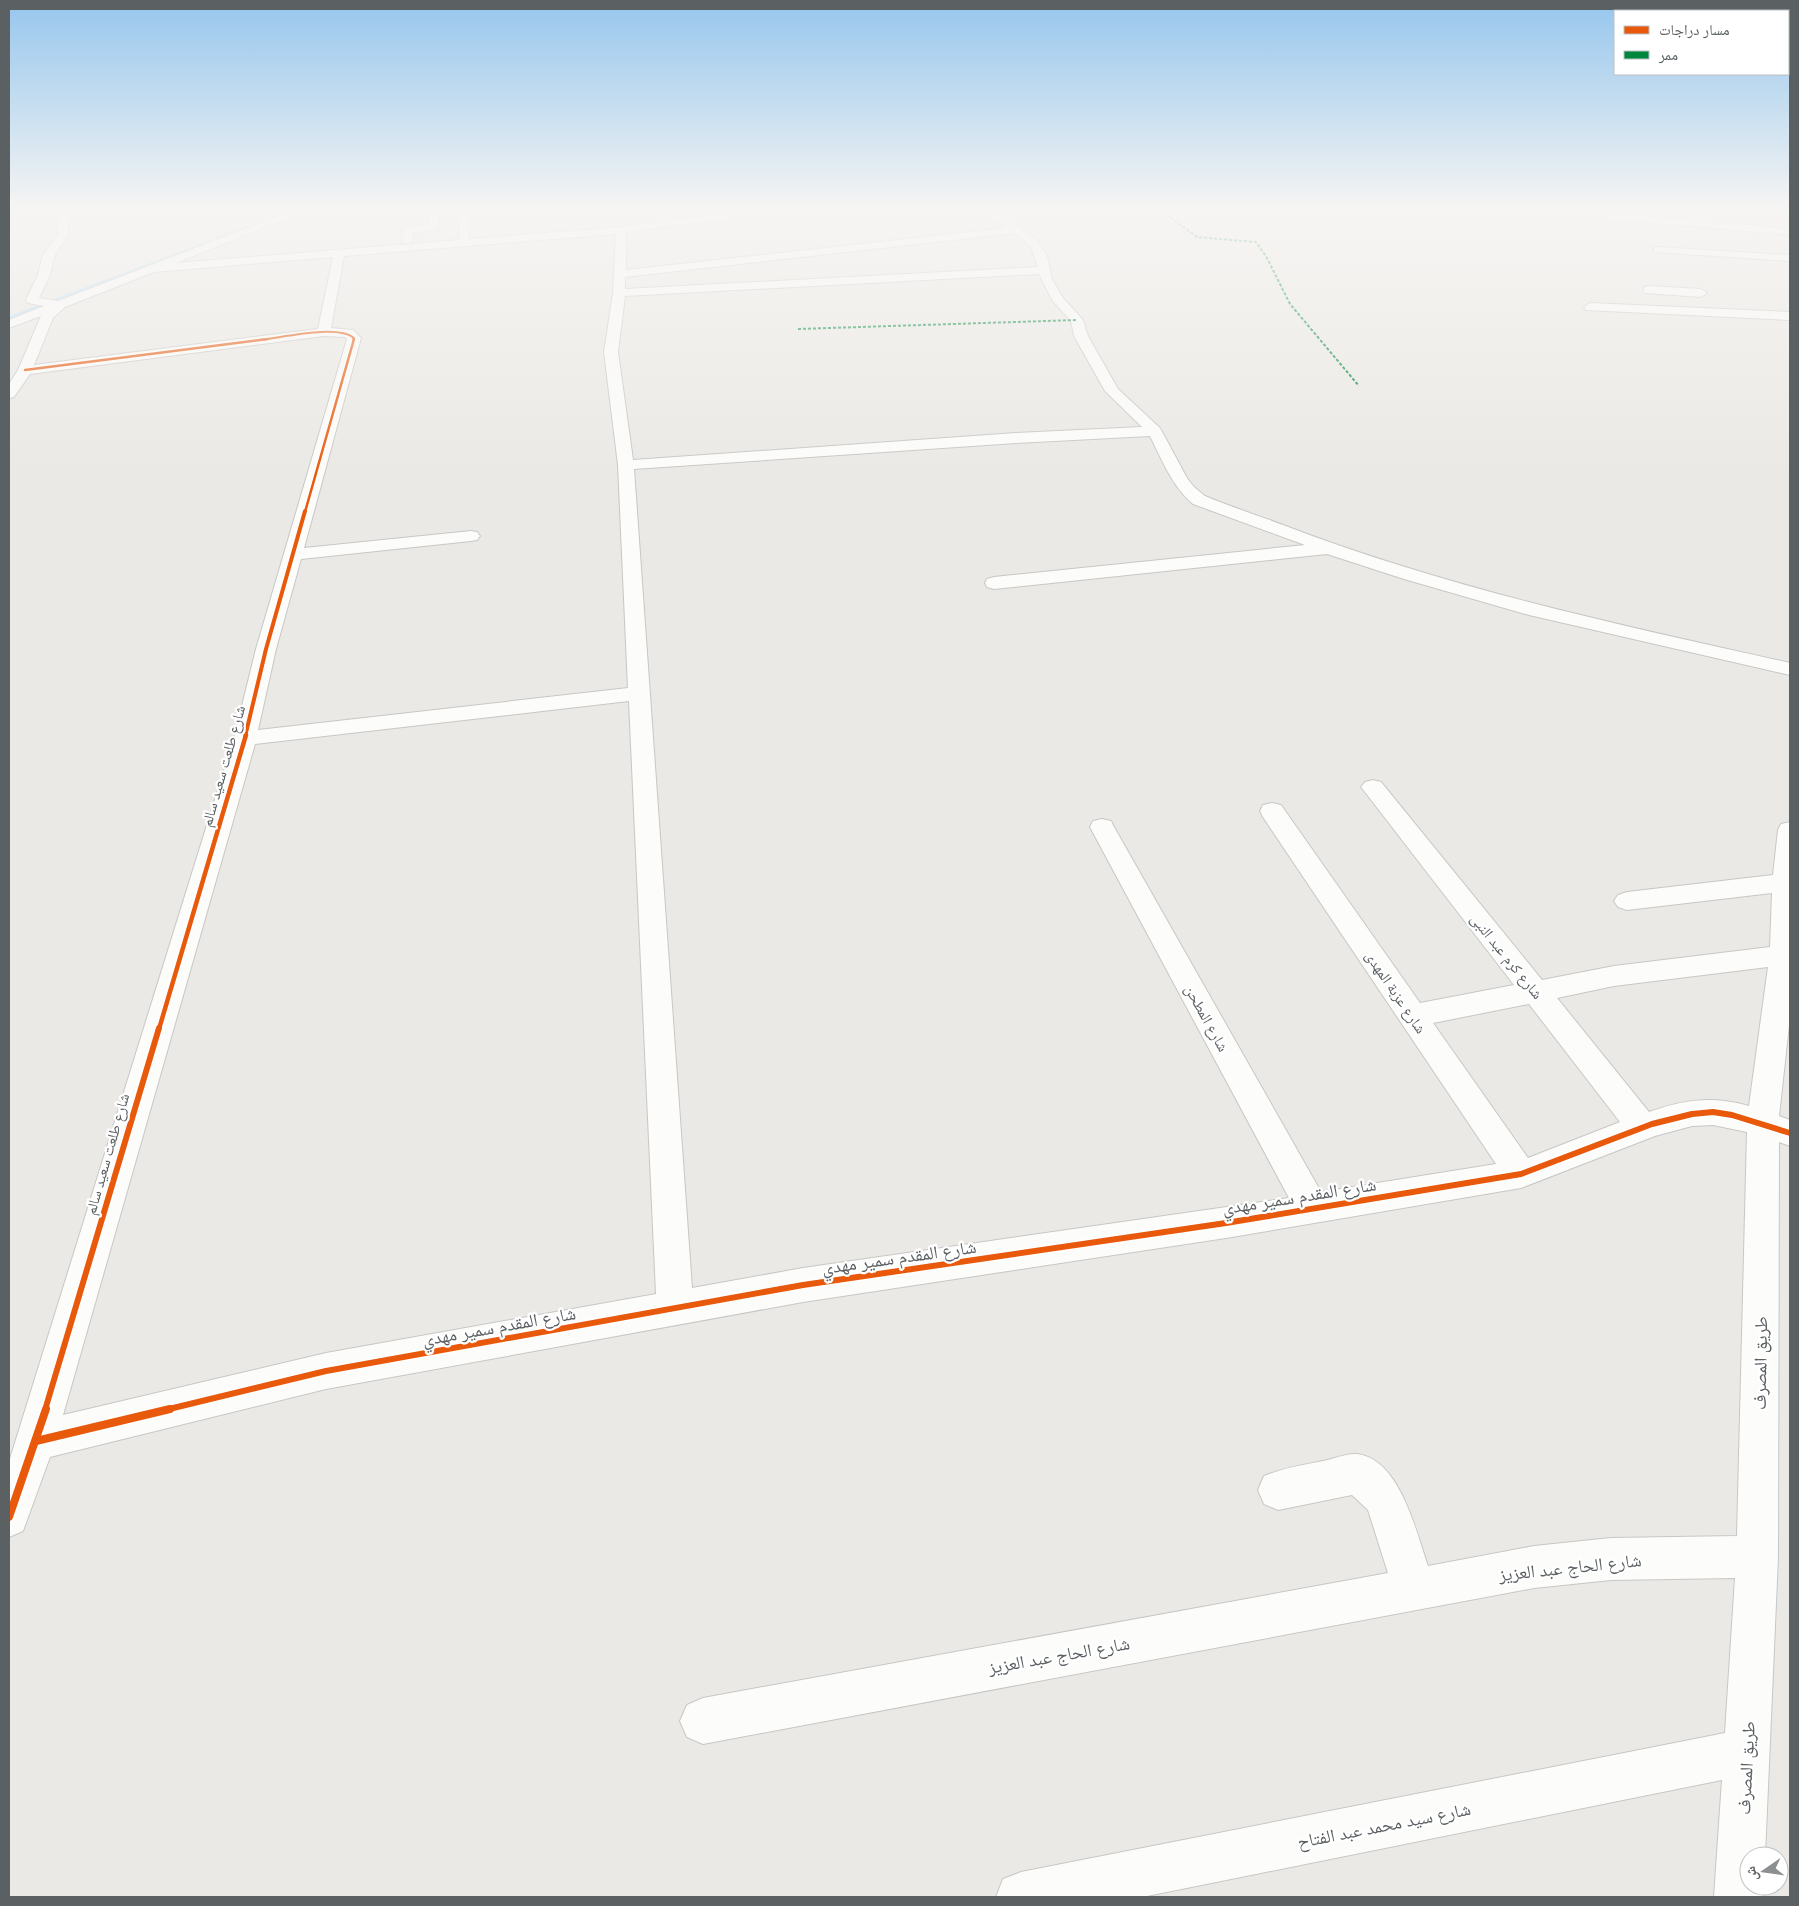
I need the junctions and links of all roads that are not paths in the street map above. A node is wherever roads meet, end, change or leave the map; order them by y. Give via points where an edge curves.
1 (31, 297) edge
2 (41, 297) edge
3 (79, 297) edge
4 (329, 297) edge
5 (617, 297) edge
6 (1056, 297) edge
7 (28, 302) junction
8 (60, 305) junction
9 (1590, 307) dead end
10 (1790, 316) edge
11 (9, 324) edge
12 (324, 332) junction
13 (26, 370) junction
14 (9, 394) edge
15 (1155, 431) junction
16 (626, 465) junction
17 (471, 536) dead end
18 (1327, 548) junction
19 (294, 554) junction
20 (994, 583) dead end
21 (1790, 669) edge
22 (639, 693) junction
23 (246, 738) junction
24 (1373, 787) dead end
25 (1272, 810) dead end
26 (1102, 828) dead end
27 (1790, 830) edge
28 (1785, 882) junction
29 (1627, 901) dead end
30 (1783, 955) junction
31 (1535, 991) junction
32 (1412, 1016) junction
33 (1642, 1126) junction
34 (1777, 1128) edge
35 (1521, 1174) junction
36 (1312, 1208) junction
37 (675, 1308) junction
38 (36, 1441) junction
39 (1278, 1490) dead end
40 (9, 1517) edge
41 (1757, 1557) junction
42 (1416, 1590) junction
43 (703, 1721) dead end
44 (1747, 1752) junction
45 (1021, 1897) edge
46 (1739, 1897) edge

1 - 7 street
2 - 7 street
3 - 8 street
4 - 12 street
5 - 16 street via 611,352
6 - 15 street via 1077,320 1081,336 1112,391
7 - 8 street
8 - 11 street
8 - 13 street via 47,316
9 - 10 street
12 - 13 street, شارع طلعت سعيد سالم
12 - 19 street, شارع طلعت سعيد سالم via 348,333 354,338
13 - 14 street
15 - 16 street via 1007,438
15 - 18 street via 1178,478 1199,500
16 - 22 street
17 - 19 street
18 - 20 street
18 - 21 street via 1532,608 1647,638
19 - 23 street, شارع طلعت سعيد سالم via 266,649
22 - 23 street
22 - 37 street
23 - 38 street, شارع طلعت سعيد سالم
24 - 31 street, شارع كرم عبد النبى
25 - 32 street, شارع عزبة المهدى
26 - 36 street, شارع المطحن
27 - 28 street, طريق المصرف
28 - 29 street
28 - 30 street, طريق المصرف
30 - 31 street via 1614,976
30 - 34 street, طريق المصرف
31 - 32 street
31 - 33 street, شارع كرم عبد النبى
32 - 35 street, شارع عزبة المهدى
33 - 34 street, شارع المقدم سمير مهدي via 1688,1114 1712,1112
33 - 35 street, شارع المقدم سمير مهدي
34 - 41 street, طريق المصرف
35 - 36 street, شارع المقدم سمير مهدي
36 - 37 street, شارع المقدم سمير مهدي via 803,1285
37 - 38 street, شارع المقدم سمير مهدي via 326,1371
38 - 40 street, شارع طلعت سعيد سالم
39 - 42 street via 1357,1474 1372,1484 1384,1498
41 - 42 street, شارع الحاج عبد العزيز via 1611,1559 1534,1567
41 - 44 street, طريق المصرف
42 - 43 street, شارع الحاج عبد العزيز
44 - 45 street, شارع سيد محمد عبد الفتاح
44 - 46 street, طريق المصرف

